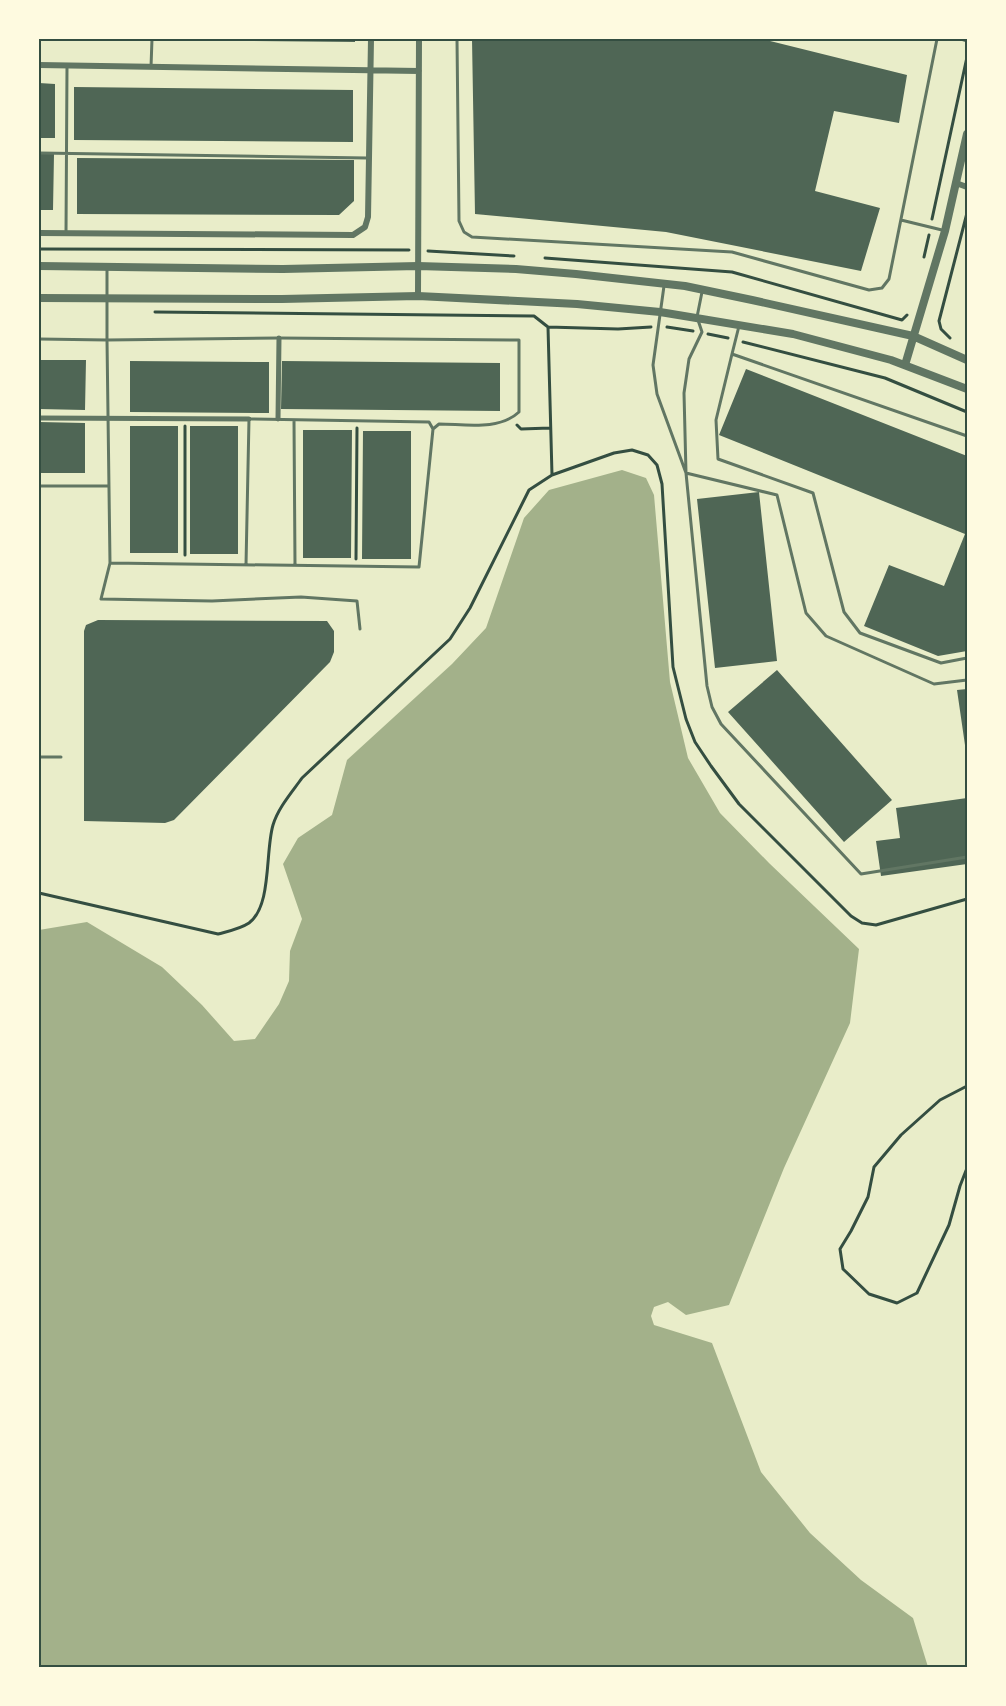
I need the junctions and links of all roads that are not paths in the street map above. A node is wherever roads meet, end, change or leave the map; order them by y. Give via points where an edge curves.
1 (152, 39) edge
2 (371, 39) edge
3 (419, 39) edge
4 (457, 39) edge
5 (937, 39) edge
6 (961, 39) edge
7 (967, 41) edge
8 (39, 65) edge
9 (67, 65) junction
10 (151, 67) junction
11 (370, 70) junction
12 (419, 71) junction
13 (967, 134) edge
14 (39, 153) edge
15 (66, 153) junction
16 (369, 158) junction
17 (956, 183) junction
18 (967, 187) edge
19 (901, 220) junction
20 (945, 231) junction
21 (39, 233) edge
22 (66, 233) junction
23 (39, 266) edge
24 (418, 266) junction
25 (107, 267) junction
26 (664, 283) junction
27 (702, 290) junction
28 (418, 296) junction
29 (39, 298) edge
30 (107, 298) junction
31 (660, 312) junction
32 (697, 317) junction
33 (739, 324) junction
34 (913, 336) junction
35 (279, 338) junction
36 (39, 339) edge
37 (107, 340) junction
38 (732, 354) junction
39 (967, 360) edge
40 (905, 365) junction
41 (967, 389) edge
42 (39, 418) edge
43 (108, 419) junction
44 (249, 419) junction
45 (278, 419) junction
46 (294, 420) junction
47 (433, 429) junction
48 (967, 436) edge
49 (686, 473) junction
50 (39, 486) edge
51 (108, 486) junction
52 (110, 563) junction
53 (246, 565) junction
54 (296, 565) junction
55 (360, 630) dead end
56 (967, 658) edge
57 (967, 680) edge
58 (39, 757) edge
59 (61, 758) dead end
60 (967, 857) edge

1 - 10 lane
2 - 11 street
3 - 12 street
4 - 19 lane via 459,221 464,232 472,237 732,252 869,290 882,288 888,279
5 - 19 lane
6 - 7 lane
8 - 9 street
9 - 10 street
9 - 15 lane
10 - 11 street
11 - 12 street
11 - 16 street
12 - 24 street
13 - 17 street
14 - 15 lane
15 - 16 lane
15 - 22 lane
16 - 22 street via 368,217 365,227 353,235
17 - 18 street
17 - 20 street
19 - 20 lane
20 - 34 street
21 - 22 street
23 - 25 street
24 - 25 street
24 - 26 street via 516,269
24 - 28 street
25 - 30 lane
26 - 27 street
26 - 31 lane
27 - 32 lane
27 - 34 street
28 - 30 street
28 - 31 street
29 - 30 street
30 - 37 lane
31 - 32 street
31 - 49 lane via 653,365 657,394
32 - 33 street
32 - 49 lane via 702,333 689,359 684,393
33 - 38 lane
33 - 40 street via 793,334
34 - 39 street
34 - 40 street
35 - 37 lane
35 - 45 street
35 - 47 lane via 519,340 519,412 500,424 439,424
36 - 37 lane
37 - 43 lane
38 - 48 lane
38 - 56 lane via 716,420 718,459 813,493 844,612 860,633 941,663
40 - 41 street
42 - 43 street
43 - 44 street
43 - 51 lane
44 - 45 lane
44 - 53 lane
45 - 46 lane
46 - 47 lane via 429,422
46 - 54 lane
47 - 54 lane via 419,567
49 - 57 lane via 777,495 806,613 826,636 934,684
49 - 60 lane via 706,686 721,724 861,874
50 - 51 lane
51 - 52 lane
52 - 53 lane
52 - 55 lane via 101,599 212,601 301,597 357,601
53 - 54 lane
58 - 59 lane

